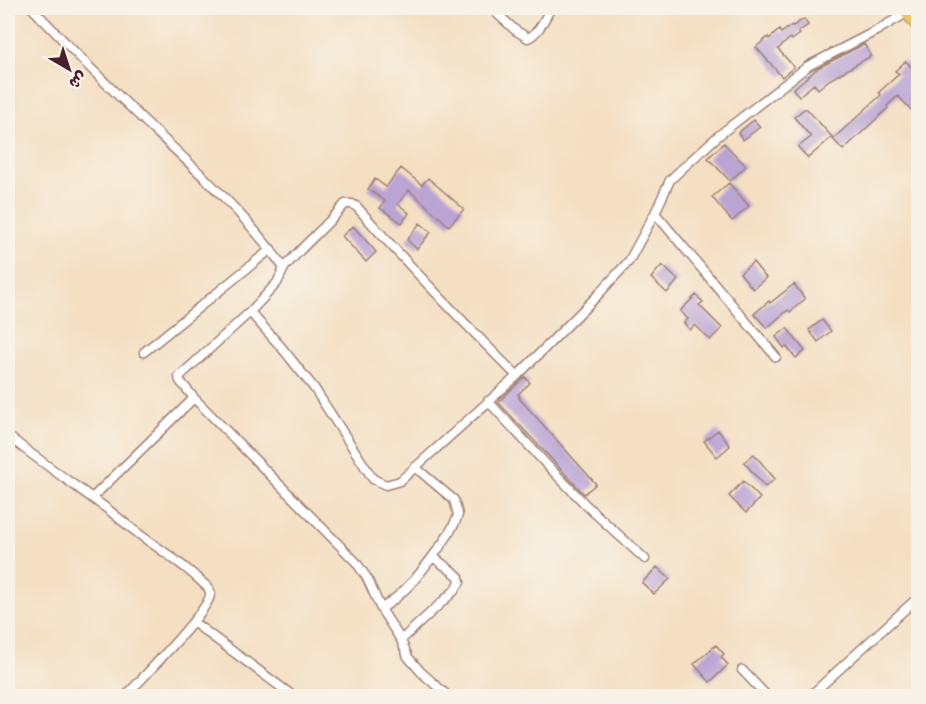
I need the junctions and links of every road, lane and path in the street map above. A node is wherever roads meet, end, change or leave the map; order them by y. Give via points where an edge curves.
1 (32, 8) edge
2 (491, 8) edge
3 (551, 8) edge
4 (906, 10) edge
5 (918, 25) edge
6 (655, 213) junction
7 (271, 249) junction
8 (284, 268) junction
9 (250, 312) junction
10 (144, 352) dead end
11 (776, 357) dead end
12 (517, 376) junction
13 (194, 398) junction
14 (488, 401) junction
15 (8, 436) edge
16 (415, 467) junction
17 (92, 498) junction
18 (433, 556) junction
19 (645, 559) dead end
20 (918, 608) edge
21 (381, 609) junction
22 (193, 622) junction
23 (401, 640) junction
24 (742, 670) dead end
25 (126, 696) edge
26 (293, 696) edge
27 (448, 696) edge
28 (767, 696) edge
29 (810, 696) edge

1 - 7 street via 209,181
2 - 3 street via 528,38
4 - 5 highway
4 - 6 street via 876,31 808,66 718,136 670,180
6 - 11 street
6 - 12 street via 629,261
7 - 8 street
7 - 10 street
8 - 9 street via 277,283
8 - 12 street via 345,204 352,204
9 - 13 street via 179,377
9 - 16 street via 314,388 373,479 392,484
12 - 14 street
13 - 17 street
13 - 21 street via 356,562
14 - 16 street
14 - 19 street via 588,507
15 - 17 street
16 - 18 street via 454,500 457,508 457,519
17 - 22 street via 207,586 210,597
18 - 21 street via 406,590
18 - 23 street via 459,577 458,586
20 - 29 street via 913,602
21 - 23 street
22 - 25 street
22 - 26 street
23 - 27 street via 408,657
24 - 28 street

